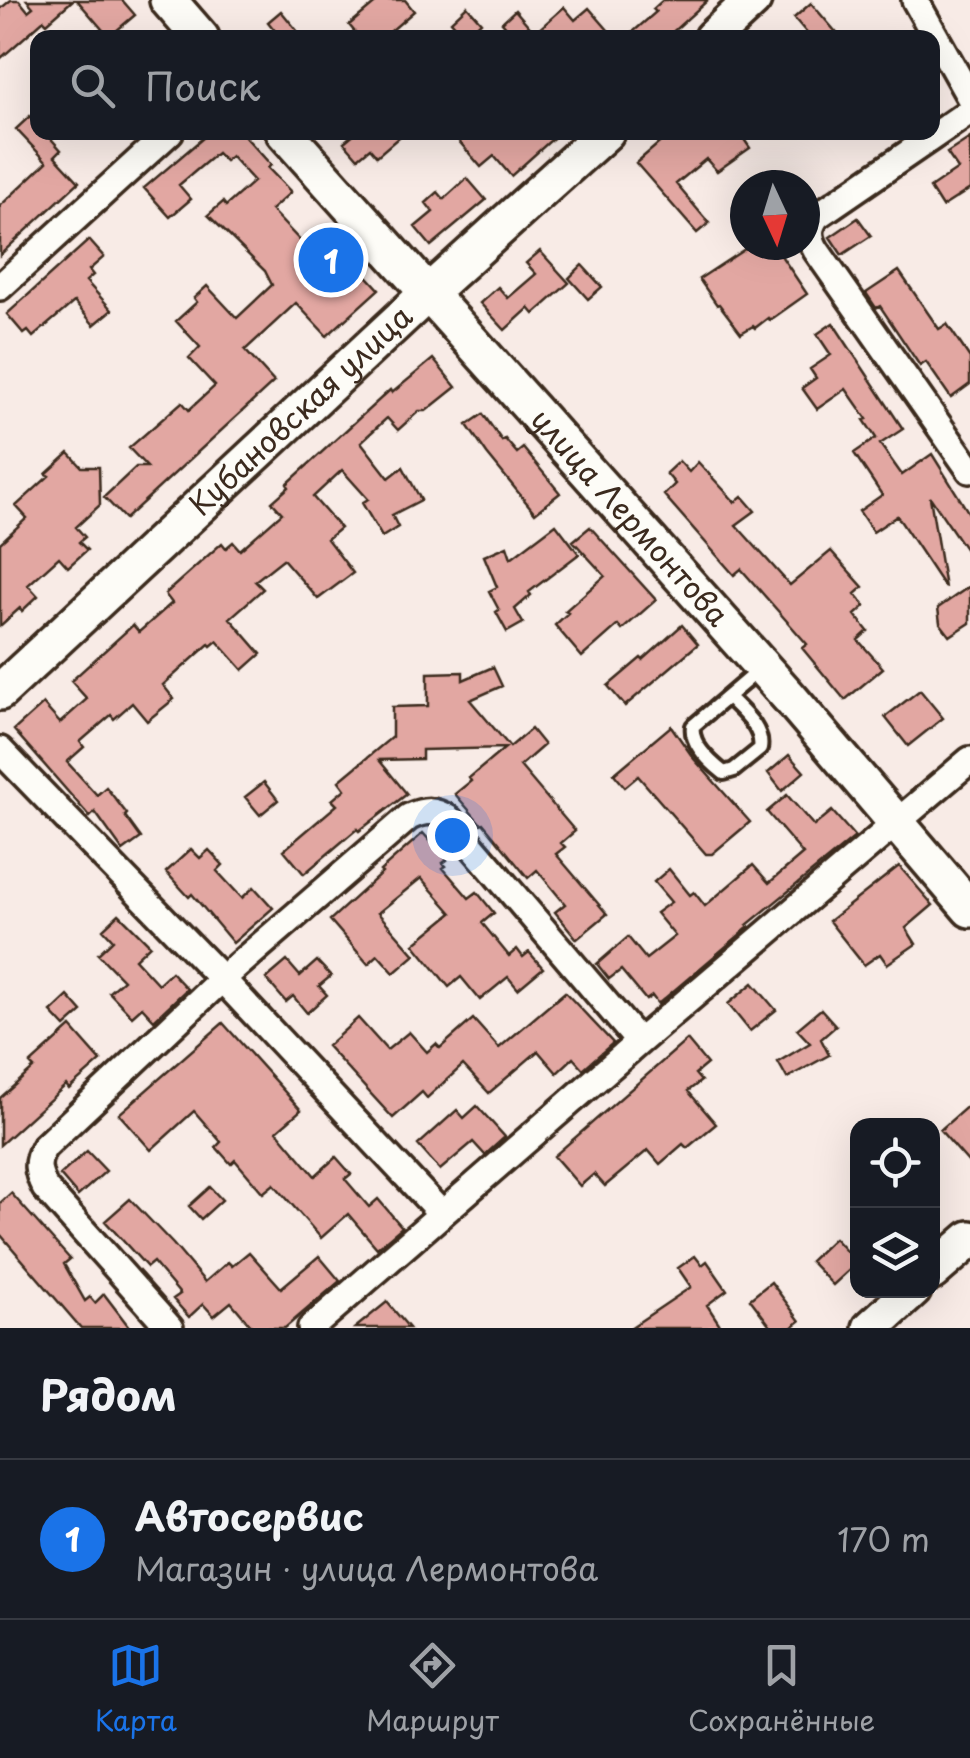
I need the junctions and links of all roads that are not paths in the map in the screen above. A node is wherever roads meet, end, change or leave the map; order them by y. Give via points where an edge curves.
1 (168, 0) edge
2 (753, 0) edge
3 (915, 0) edge
4 (194, 30) edge
5 (721, 30) edge
6 (932, 30) edge
7 (940, 45) edge
8 (970, 98) edge
9 (970, 111) edge
10 (940, 132) edge
11 (161, 140) edge
12 (291, 140) edge
13 (597, 140) edge
14 (928, 140) edge
15 (0, 288) edge
16 (427, 294) junction
17 (970, 470) edge
18 (762, 668) junction
19 (0, 692) edge
20 (728, 696) junction
21 (0, 750) edge
22 (970, 760) edge
23 (897, 824) junction
24 (970, 909) edge
25 (222, 980) junction
26 (639, 1042) junction
27 (441, 1213) junction
28 (970, 1238) edge
29 (940, 1265) edge
30 (903, 1298) edge
31 (170, 1328) edge
32 (311, 1328) edge
33 (871, 1328) edge

1 - 4 main road
2 - 5 main road
3 - 6 street
7 - 8 street
9 - 10 street
11 - 15 street
12 - 16 main road, улица Лермонтова
13 - 16 main road, Кубановская улица
14 - 17 street via 817,216 810,231 816,250
16 - 18 main road, улица Лермонтова
16 - 19 main road, Кубановская улица
18 - 20 lane
18 - 23 main road, улица Лермонтова
20 - 20 lane via 691,730 724,773 762,744
21 - 25 street
22 - 23 street
23 - 24 main road, улица Лермонтова
23 - 26 street
25 - 26 street via 409,817 436,810
25 - 27 street
25 - 31 street via 44,1146 37,1160 46,1188
26 - 27 street
27 - 32 street
28 - 29 main road
30 - 33 main road

